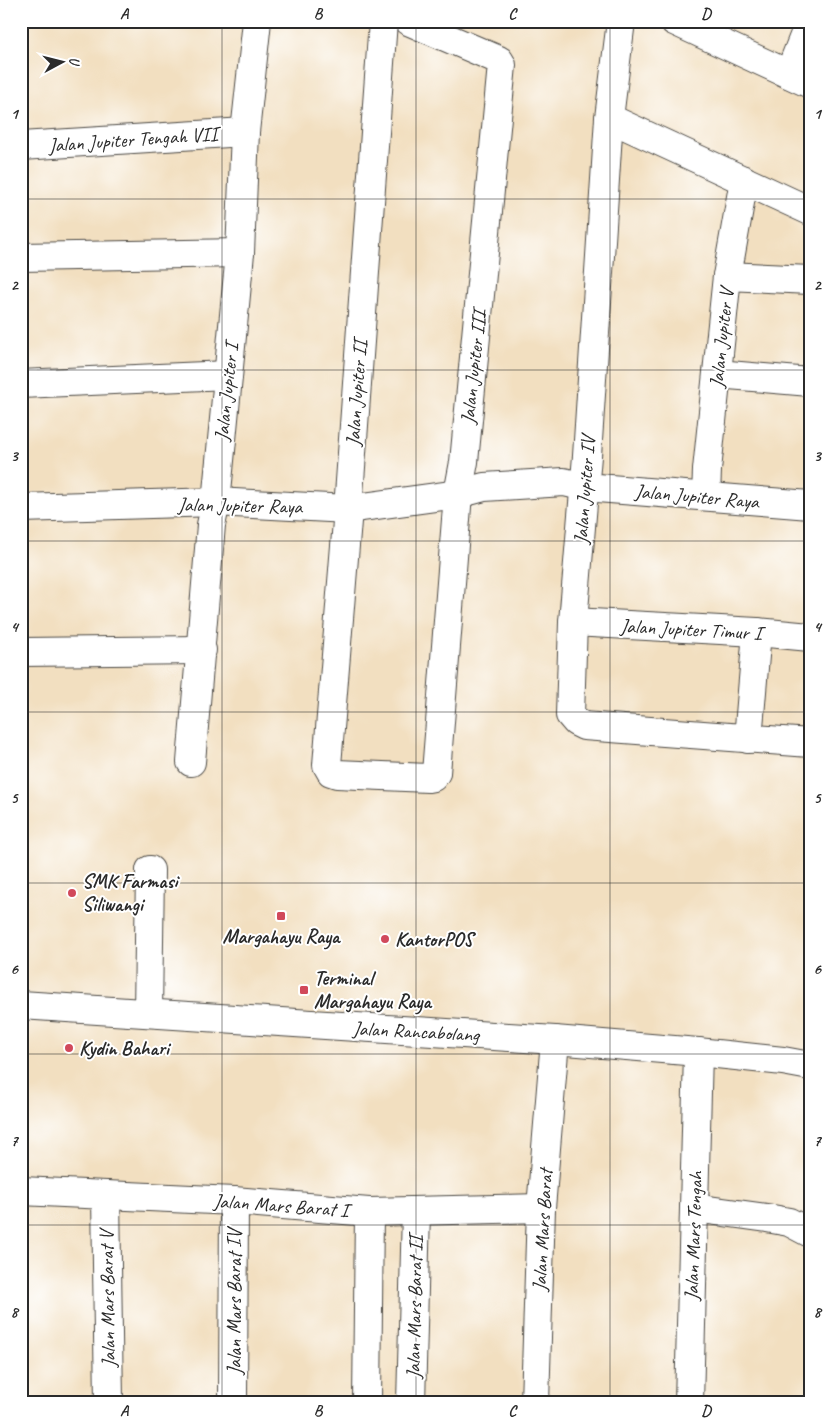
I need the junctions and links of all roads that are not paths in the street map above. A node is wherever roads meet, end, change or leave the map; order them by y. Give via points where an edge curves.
1 (257, 21) edge
2 (383, 21) edge
3 (408, 21) edge
4 (621, 21) edge
5 (674, 21) edge
6 (810, 21) edge
7 (799, 79) edge
8 (609, 118) junction
9 (245, 132) junction
10 (21, 146) edge
11 (744, 180) junction
12 (810, 211) edge
13 (240, 253) junction
14 (21, 257) edge
15 (727, 276) junction
16 (810, 280) edge
17 (228, 374) junction
18 (717, 374) junction
19 (810, 382) edge
20 (21, 384) edge
21 (585, 487) junction
22 (458, 494) junction
23 (706, 496) junction
24 (216, 502) junction
25 (810, 505) edge
26 (21, 508) edge
27 (348, 509) junction
28 (573, 622) junction
29 (757, 632) junction
30 (810, 637) edge
31 (202, 650) junction
32 (21, 652) edge
33 (748, 739) junction
34 (810, 743) edge
35 (192, 762) dead end
36 (327, 765) joint
37 (150, 870) dead end
38 (21, 1005) edge
39 (148, 1013) junction
40 (554, 1049) junction
41 (698, 1061) junction
42 (810, 1066) edge
43 (21, 1191) edge
44 (106, 1195) junction
45 (234, 1201) junction
46 (541, 1208) junction
47 (694, 1208) junction
48 (369, 1212) junction
49 (416, 1212) junction
50 (810, 1233) edge
51 (109, 1403) edge
52 (233, 1403) edge
53 (367, 1403) edge
54 (412, 1403) edge
55 (536, 1403) edge
56 (688, 1403) edge

1 - 9 street, Jalan Jupiter I
2 - 27 street, Jalan Jupiter II
3 - 22 street, Jalan Jupiter III via 499,60 502,65 464,462
4 - 8 street, Jalan Jupiter IV
5 - 7 street
6 - 7 street
8 - 11 street
8 - 21 street, Jalan Jupiter IV
9 - 10 street, Jalan Jupiter Tengah VII
9 - 13 street, Jalan Jupiter I
11 - 12 street
11 - 15 street, Jalan Jupiter V
13 - 14 street
13 - 17 street, Jalan Jupiter I
15 - 16 street
15 - 18 street, Jalan Jupiter V
17 - 20 street
17 - 24 street, Jalan Jupiter I
18 - 19 street
18 - 23 street, Jalan Jupiter V
21 - 22 street, Jalan Jupiter Raya via 563,496 485,500
21 - 23 street, Jalan Jupiter Raya
21 - 28 street, Jalan Jupiter IV
22 - 27 street, Jalan Jupiter Raya
22 - 36 street, Jalan Jupiter III via 436,773 428,778 337,774
23 - 25 street, Jalan Jupiter Raya
24 - 26 street, Jalan Jupiter Raya
24 - 27 street, Jalan Jupiter Raya
24 - 31 street, Jalan Jupiter I via 211,525
27 - 36 street, Jalan Jupiter II
28 - 29 street, Jalan Jupiter Timur I
28 - 33 street, Jalan Jupiter IV via 570,715 576,722 584,726
29 - 30 street, Jalan Jupiter Timur I
29 - 33 street
31 - 32 street
31 - 35 street, Jalan Jupiter I
33 - 34 street, Jalan Jupiter IV
37 - 39 street
38 - 39 street, Jalan Rancabolang
39 - 40 street, Jalan Rancabolang
40 - 41 street, Jalan Rancabolang
40 - 46 street, Jalan Mars Barat
41 - 42 street, Jalan Rancabolang via 783,1061
41 - 47 street, Jalan Mars Tengah
43 - 44 street, Jalan Mars Barat I
44 - 45 street, Jalan Mars Barat I
44 - 51 street, Jalan Mars Barat V
45 - 48 street, Jalan Mars Barat I
45 - 52 street, Jalan Mars Barat IV
46 - 49 street, Jalan Mars Barat I
46 - 55 street, Jalan Mars Barat
47 - 50 street via 789,1222
47 - 56 street, Jalan Mars Tengah
48 - 49 street, Jalan Mars Barat I
48 - 53 street
49 - 54 street, Jalan Mars Barat II

